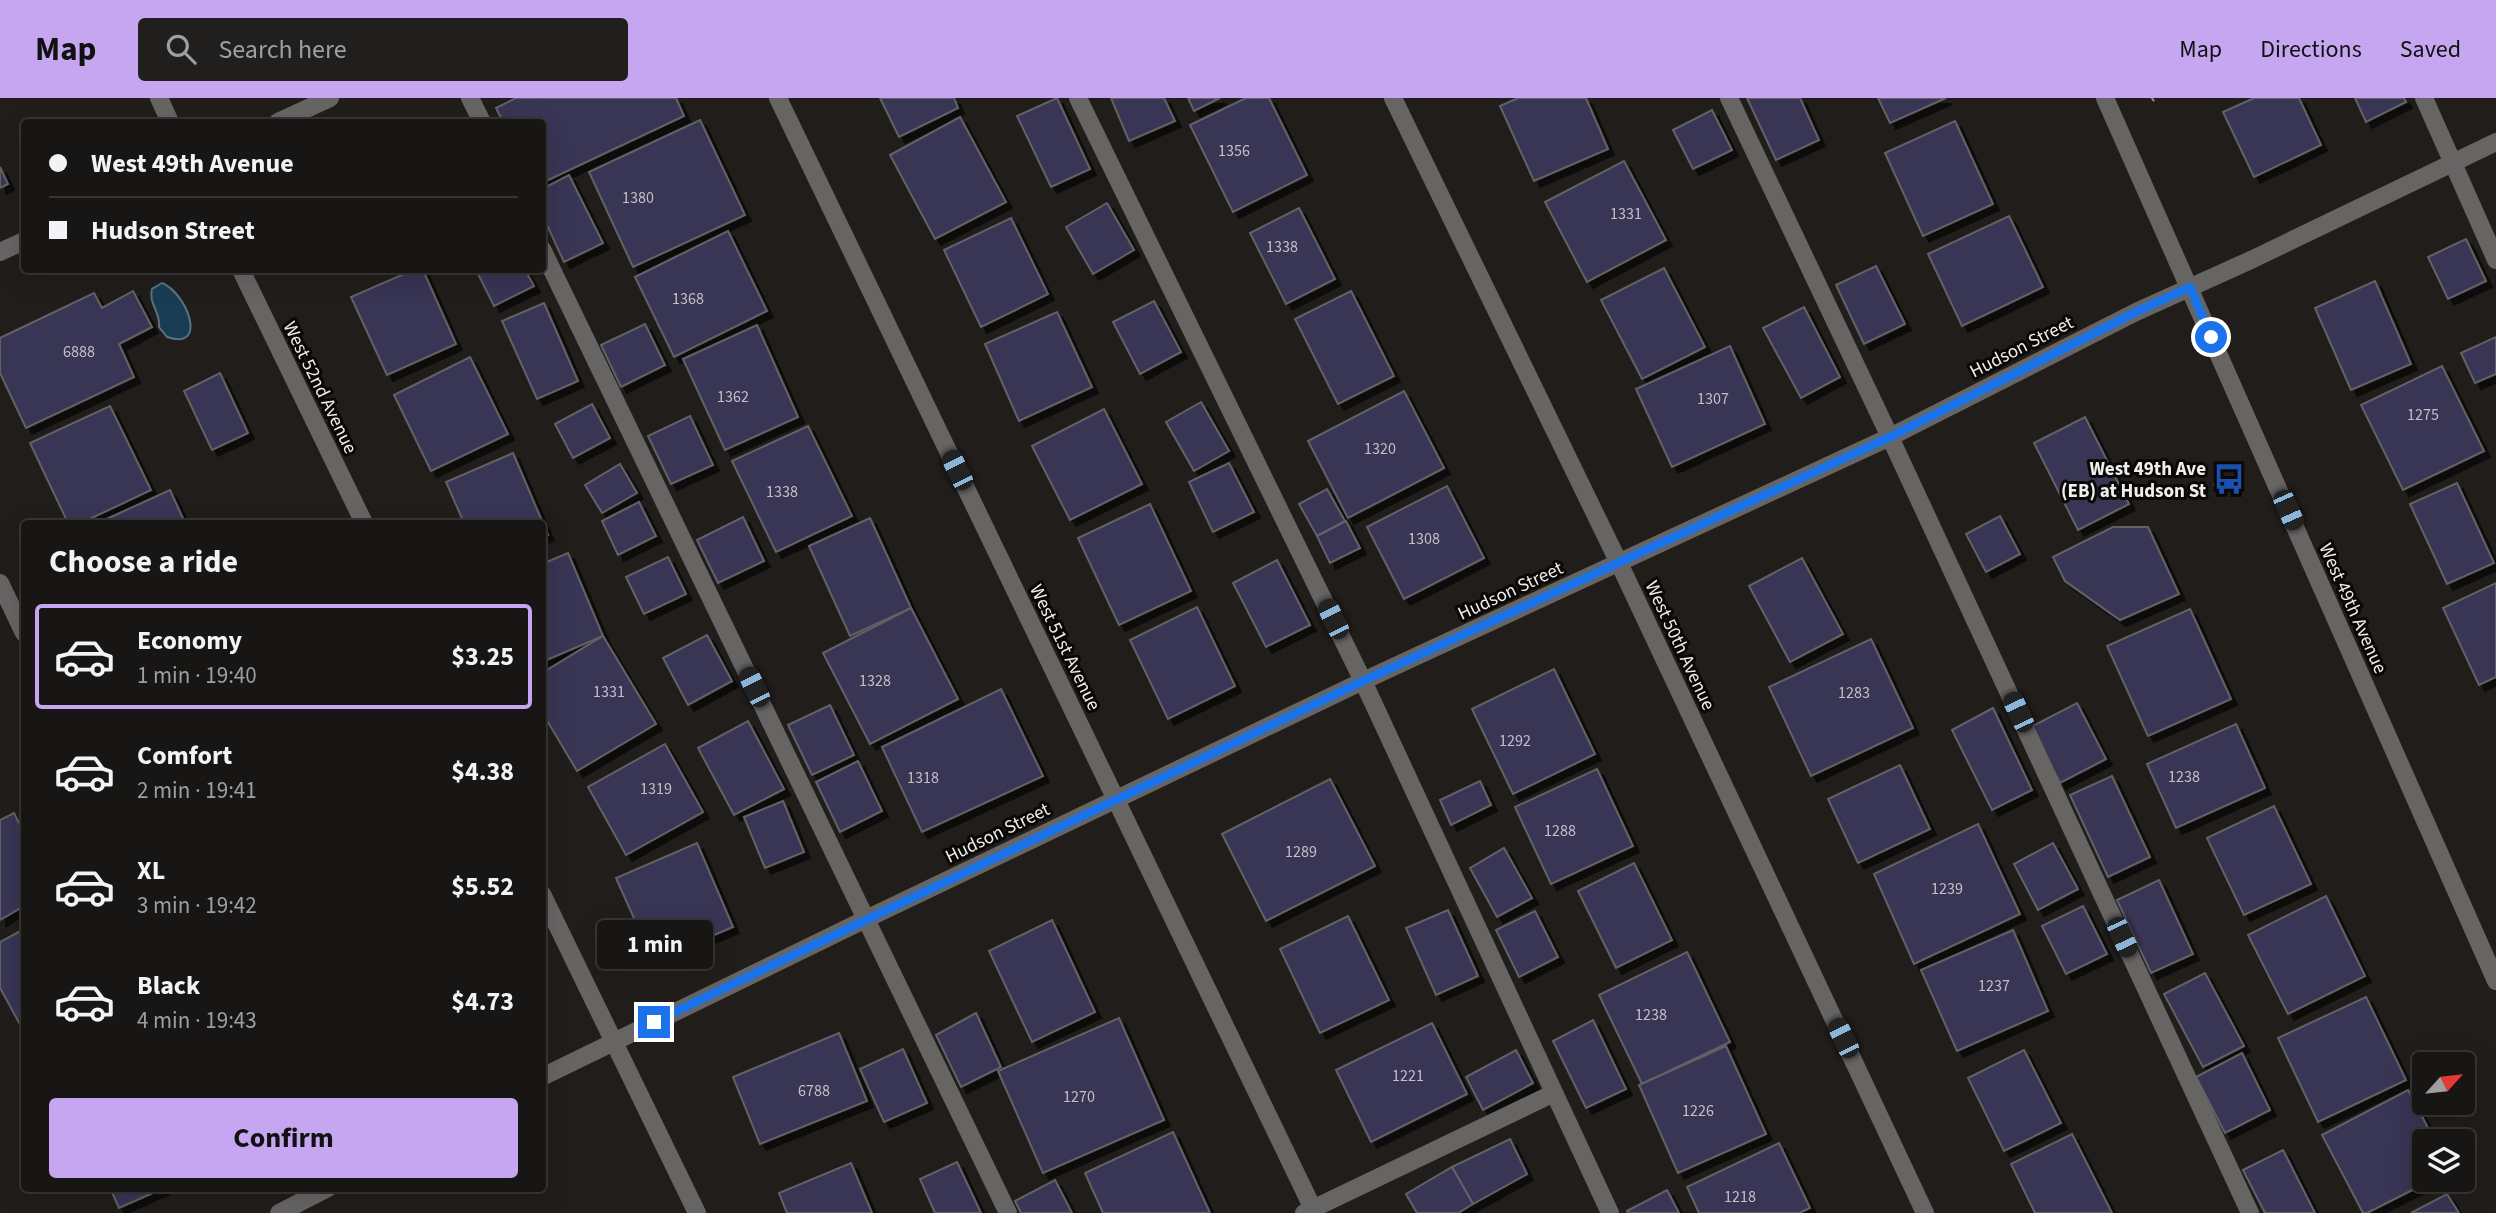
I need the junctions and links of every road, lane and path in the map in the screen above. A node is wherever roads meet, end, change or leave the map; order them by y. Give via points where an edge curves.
1 (159, 98) edge
2 (330, 98) edge
3 (470, 98) edge
4 (778, 98) edge
5 (1079, 98) edge
6 (1393, 98) edge
7 (1729, 98) edge
8 (2105, 98) edge
9 (2424, 98) edge
10 (169, 119) edge
11 (284, 119) edge
12 (480, 119) edge
13 (2496, 142) edge
14 (2452, 163) junction
15 (21, 242) edge
16 (0, 253) edge
17 (546, 257) edge
18 (2496, 260) edge
19 (242, 273) edge
20 (2190, 287) junction
21 (1890, 437) junction
22 (2229, 479) dead end
23 (2214, 486) dead end
24 (363, 520) edge
25 (1619, 563) junction
26 (0, 583) edge
27 (21, 627) edge
28 (1363, 681) junction
29 (1116, 799) junction
30 (546, 902) edge
31 (866, 919) junction
32 (2496, 981) edge
33 (613, 1041) junction
34 (546, 1075) edge
35 (1554, 1093) junction
36 (296, 1196) edge
37 (1311, 1211) edge
38 (279, 1213) edge
39 (697, 1213) edge
40 (1007, 1213) edge
41 (1610, 1213) edge
42 (1925, 1213) edge
43 (2250, 1213) edge

1 - 10 street
2 - 11 street
3 - 12 street
4 - 29 street, West 51st Avenue
5 - 28 street
6 - 25 street, West 50th Avenue
7 - 21 street
8 - 20 street, West 49th Avenue
9 - 14 street
13 - 14 street, Hudson Street
14 - 18 street
14 - 20 street, Hudson Street
15 - 16 street
17 - 31 street
19 - 24 street, West 52nd Avenue
20 - 21 street, Hudson Street
20 - 32 street, West 49th Avenue
21 - 25 street, Hudson Street
21 - 43 street
22 - 23 path
25 - 28 street, Hudson Street
25 - 42 street, West 50th Avenue
26 - 27 street
28 - 29 street, Hudson Street
28 - 35 street
29 - 31 street, Hudson Street
29 - 37 street, West 51st Avenue
30 - 33 street
31 - 33 street, Hudson Street
31 - 40 street
33 - 34 street, Hudson Street
33 - 39 street
35 - 37 street
35 - 41 street
36 - 38 street

